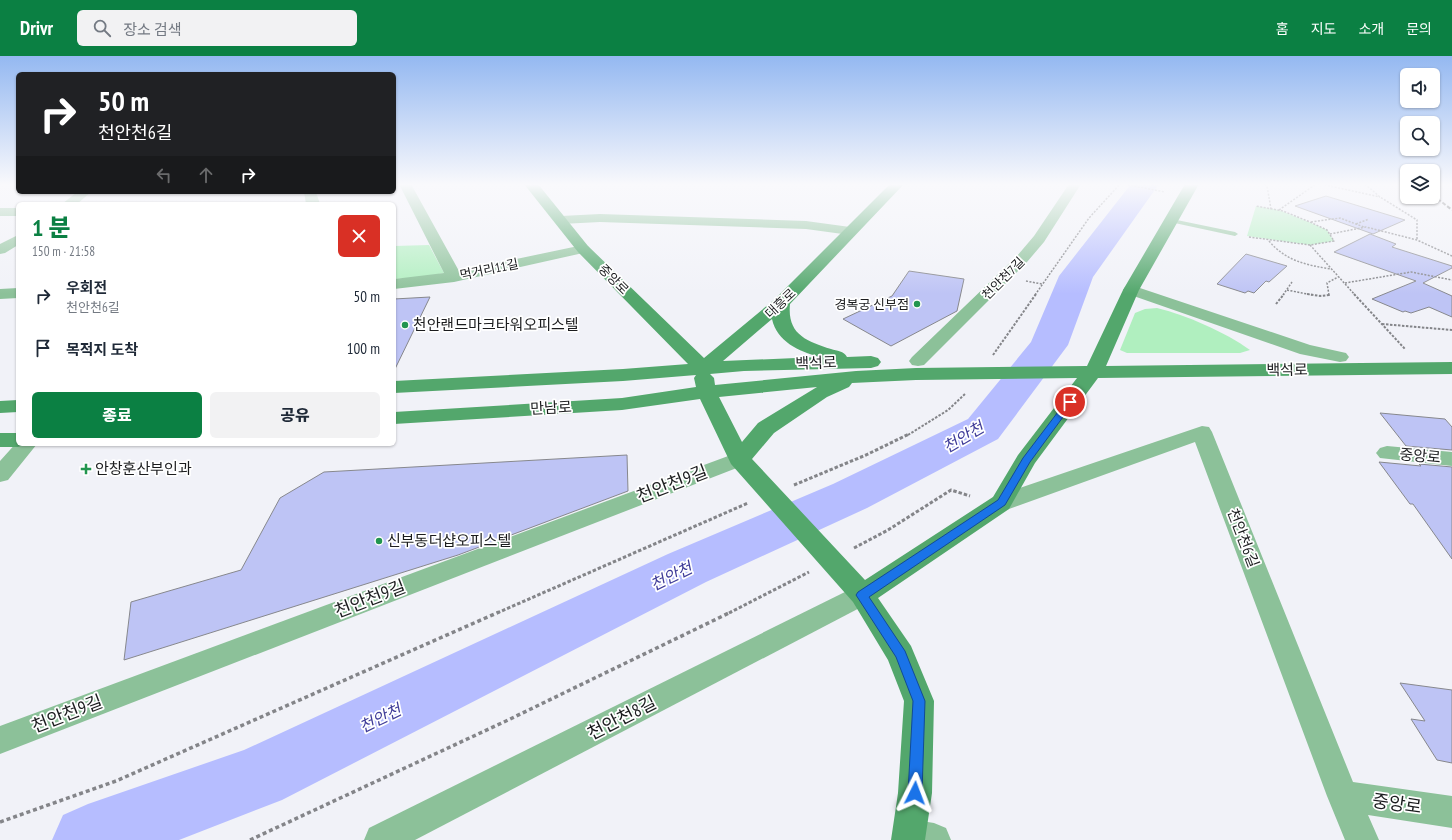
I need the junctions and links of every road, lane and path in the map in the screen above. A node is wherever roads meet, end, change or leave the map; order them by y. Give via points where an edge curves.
1 (560, 220) edge
2 (424, 221) edge
3 (671, 221) edge
4 (860, 221) edge
5 (1051, 221) edge
6 (1087, 221) edge
7 (1172, 221) joint
8 (1306, 221) edge
9 (1321, 221) edge
10 (1347, 221) edge
11 (1365, 221) edge
12 (1417, 221) edge
13 (1310, 222) junction
14 (1356, 224) junction
15 (1365, 227) junction
16 (850, 231) junction
17 (1235, 234) dead end
18 (1330, 234) junction
19 (1247, 236) dead end
20 (16, 239) edge
21 (1269, 240) junction
22 (1417, 240) junction
23 (1310, 245) junction
24 (583, 249) junction
25 (0, 251) edge
26 (16, 252) edge
27 (1452, 256) edge
28 (1331, 269) junction
29 (454, 277) junction
30 (1338, 277) junction
31 (1452, 280) edge
32 (1292, 282) dead end
33 (1345, 283) junction
34 (396, 284) edge
35 (1131, 290) junction
36 (1287, 290) junction
37 (16, 293) edge
38 (0, 294) edge
39 (781, 303) junction
40 (1276, 304) dead end
41 (1382, 324) junction
42 (1452, 330) edge
43 (1285, 351) junction
44 (1452, 356) edge
45 (1412, 357) junction
46 (991, 358) dead end
47 (881, 362) junction
48 (922, 365) junction
49 (703, 368) junction
50 (1452, 368) edge
51 (856, 377) junction
52 (521, 380) junction
53 (396, 387) edge
54 (968, 390) dead end
55 (707, 392) junction
56 (16, 406) edge
57 (0, 407) edge
58 (517, 410) junction
59 (396, 418) edge
60 (0, 440) edge
61 (16, 440) edge
62 (25, 446) edge
63 (1387, 453) dead end
64 (739, 459) junction
65 (1452, 459) edge
66 (0, 475) edge
67 (793, 485) dead end
68 (750, 503) dead end
69 (1001, 503) junction
70 (834, 564) junction
71 (862, 595) junction
72 (0, 740) edge
73 (1342, 796) junction
74 (1452, 812) edge
75 (0, 822) edge
76 (917, 839) edge
77 (250, 840) edge
78 (381, 840) edge
79 (1362, 840) edge

1 - 24 street, 중앙로
2 - 29 street
3 - 16 street via 791,225
4 - 16 street, 대흥로
5 - 48 street, 천안천7길 via 1022,259
6 - 46 path
7 - 17 lane
7 - 35 street, 천안천6길
8 - 13 path
9 - 13 path
10 - 14 path
11 - 14 path
12 - 22 path
13 - 18 path
14 - 15 path
15 - 18 path
15 - 22 path
16 - 39 street, 대흥로
18 - 23 path via 1334,241
19 - 21 path
20 - 25 street
21 - 23 path
21 - 28 path via 1284,256 1303,264
22 - 27 path
23 - 28 path
24 - 29 street, 먹거리11길
24 - 49 street, 중앙로
25 - 26 street
28 - 30 path
29 - 34 street, 먹거리11길
30 - 33 path
30 - 36 path via 1327,283 1329,295 1320,296
31 - 33 path via 1411,272
32 - 36 path
33 - 41 path
35 - 43 street
35 - 69 street, 천안천6길 via 1096,367 1026,460
36 - 40 path
37 - 38 street
39 - 47 street via 780,324 789,335 800,342 816,351 838,357
39 - 49 street, 대흥로
41 - 42 path
41 - 45 path
43 - 45 street, 백석로 via 1340,357
43 - 48 street, 백석로 via 1138,359
44 - 45 street, 백석로
47 - 48 street, 백석로
47 - 49 street, 백석로
48 - 50 street, 백석로 via 1121,372
48 - 51 street, 백석로
49 - 52 street, 만남로
49 - 55 street
51 - 55 street, 백석로
51 - 64 street via 820,393 766,428
52 - 53 street, 만남로
52 - 58 street via 541,384 547,388 547,393 543,400 536,404
54 - 67 path via 958,404 914,432
55 - 58 street, 만남로 via 622,404
55 - 64 street
56 - 57 street
58 - 59 street, 만남로
60 - 61 street
62 - 66 street
63 - 65 street, 중앙로
64 - 70 street
64 - 72 street, 천안천9길
68 - 75 path via 116,781
69 - 70 path via 951,490
69 - 71 street, 천안천6길
69 - 73 street, 천안천6길 via 1202,432
70 - 71 street
70 - 77 path
71 - 76 street via 901,655 919,701 915,793
71 - 78 street, 천안천8길
73 - 74 street, 중앙로
73 - 79 street, 천안천6길

